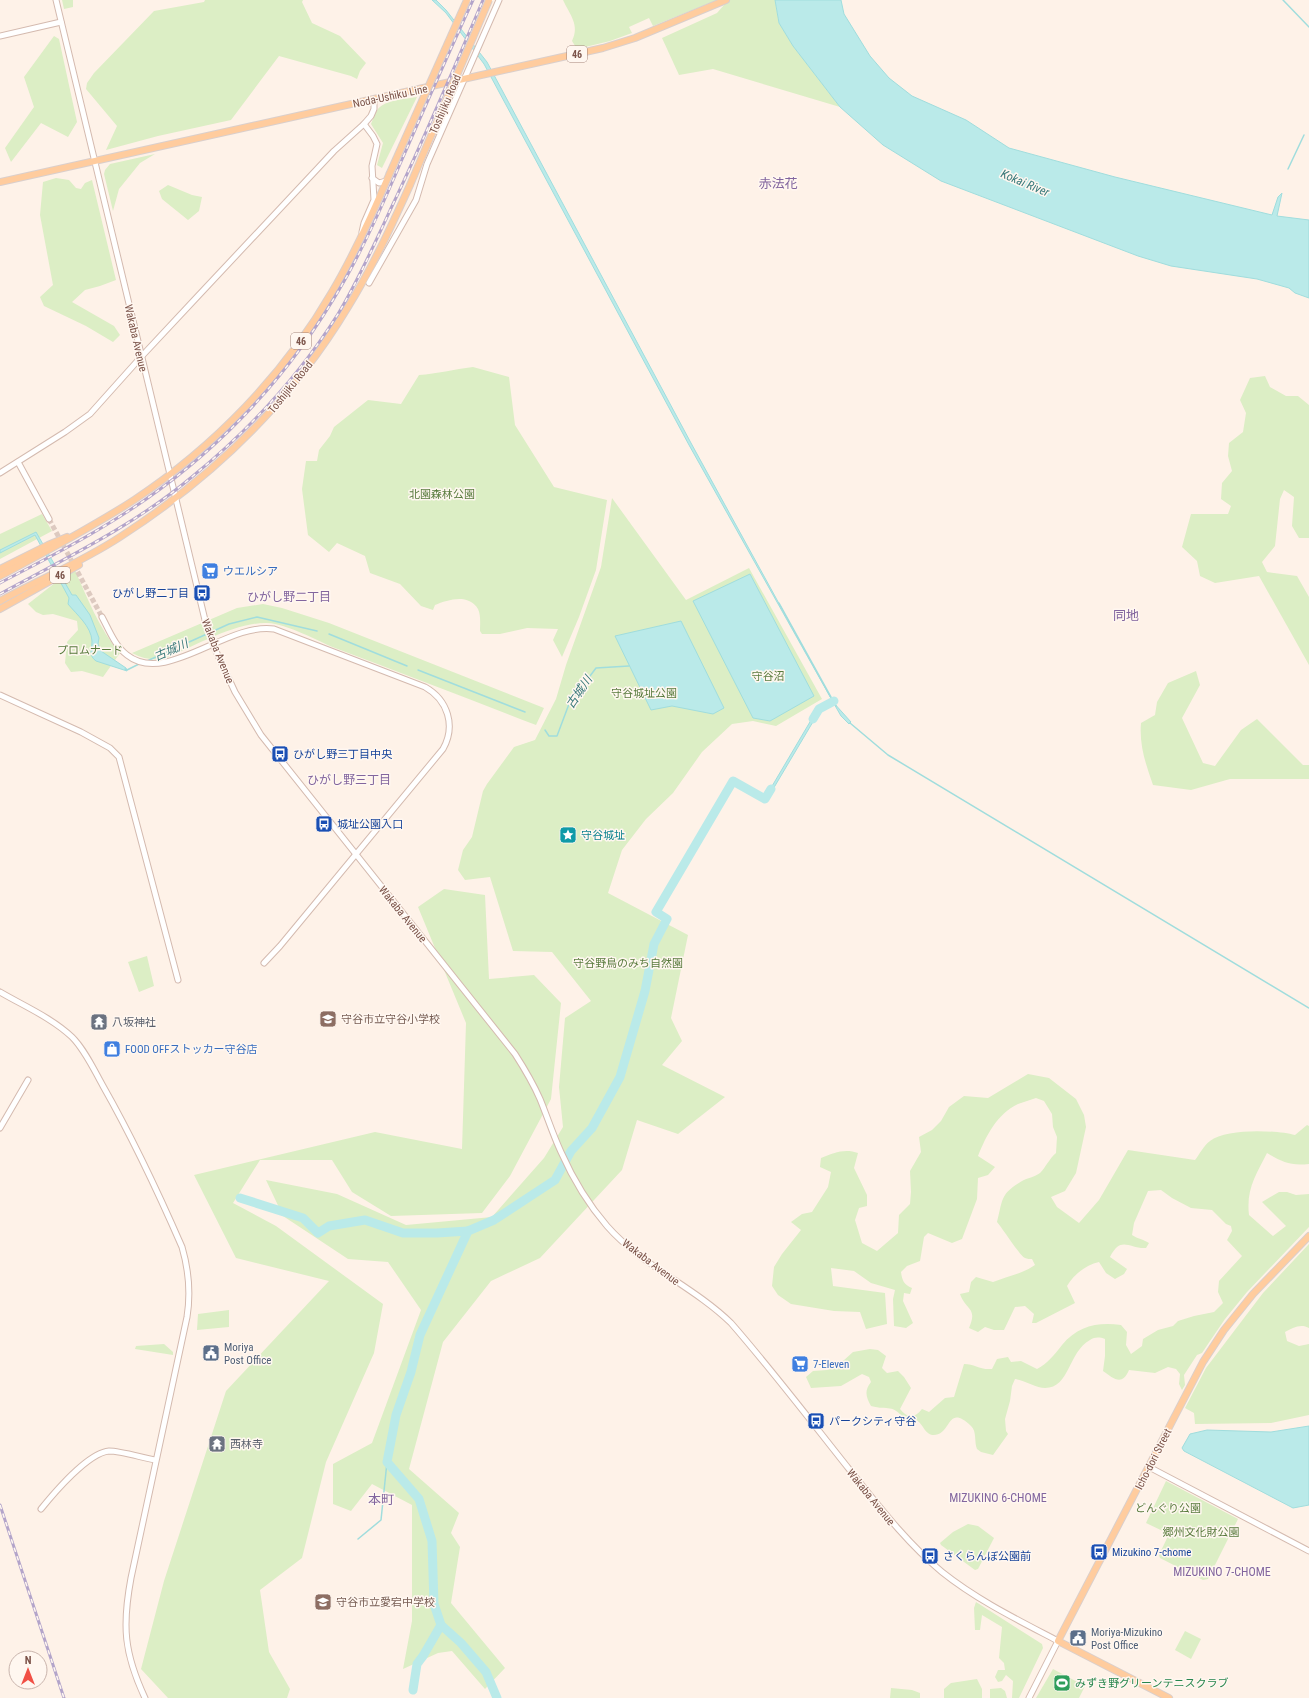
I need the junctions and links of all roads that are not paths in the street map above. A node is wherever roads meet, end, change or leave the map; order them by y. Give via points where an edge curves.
1 (56, 0) edge
2 (467, 0) edge
3 (489, 0) edge
4 (499, 0) edge
5 (724, 1) edge
6 (61, 22) junction
7 (0, 36) edge
8 (464, 80) junction
9 (374, 100) junction
10 (364, 124) junction
11 (94, 162) junction
12 (372, 178) junction
13 (388, 178) junction
14 (0, 182) edge
15 (362, 236) junction
16 (369, 283) dead end
17 (141, 356) junction
18 (18, 462) junction
19 (0, 473) edge
20 (170, 474) junction
21 (175, 499) junction
22 (49, 519) tunnel mouth
23 (74, 536) junction
24 (118, 538) junction
25 (0, 569) edge
26 (0, 576) edge
27 (0, 601) edge
28 (0, 609) edge
29 (102, 617) tunnel mouth
30 (0, 695) edge
31 (356, 854) junction
32 (264, 963) dead end
33 (178, 980) dead end
34 (0, 992) edge
35 (28, 1080) dead end
36 (0, 1128) edge
37 (1309, 1236) edge
38 (156, 1460) junction
39 (1149, 1467) junction
40 (41, 1509) dead end
41 (1309, 1551) edge
42 (1058, 1641) junction
43 (146, 1698) edge
44 (1029, 1698) edge
45 (1169, 1698) edge

1 - 6 street, Wakaba Avenue
2 - 13 main road, Toshijiku Road / 46, bridge
3 - 21 main road, Toshijiku Road / 46, bridge via 410,185 370,269 348,307 287,392 243,441
4 - 8 street
5 - 8 main road, Noda-Ushiku Line / 46 via 653,31 603,48
6 - 7 street
6 - 11 street, Wakaba Avenue
8 - 9 main road, Noda-Ushiku Line / 46
8 - 16 street via 427,164 416,200
9 - 10 street via 374,109
9 - 11 main road, Noda-Ushiku Line / 46
10 - 12 street via 377,144
10 - 17 street via 329,157
11 - 14 main road, 46
11 - 17 street, Wakaba Avenue
12 - 13 street via 379,183
12 - 15 street via 374,200 364,223
13 - 15 main road, Toshijiku Road / 46
15 - 20 main road, Toshijiku Road / 46 via 324,305 269,381 223,429
17 - 18 street via 87,417
17 - 20 street, Wakaba Avenue
18 - 19 street
18 - 22 street
20 - 21 street, Wakaba Avenue
20 - 23 main road, Toshijiku Road / 46 via 134,500
21 - 24 main road, Toshijiku Road / 46
21 - 31 street, Wakaba Avenue, bridge via 205,620 239,699 261,735
23 - 25 main road, 46 via 55,541
23 - 26 main road, Toshijiku Road / 46
24 - 27 main road, Toshijiku Road / 46
24 - 28 main road, 46 via 74,568
29 - 31 street via 120,648 131,658 144,664 168,662 239,633 265,627 283,631 425,687 440,698 448,715 450,731 447,743
30 - 33 street via 81,732 110,748 119,757
31 - 32 street
31 - 42 street, Wakaba Avenue via 515,1054 534,1087 571,1174 608,1227 638,1255 704,1300 731,1324 884,1513 924,1556 956,1583 983,1601
34 - 38 street via 65,1031 82,1050 121,1119 182,1247 189,1277 190,1301
35 - 36 street
37 - 39 main road, Icho-dori Street via 1270,1275 1238,1312 1213,1347
38 - 40 street via 109,1451 100,1454 62,1484
38 - 43 street via 125,1618 127,1650
39 - 41 street
39 - 42 main road, Icho-dori Street
42 - 44 street, Icho-dori Street
42 - 45 main road

